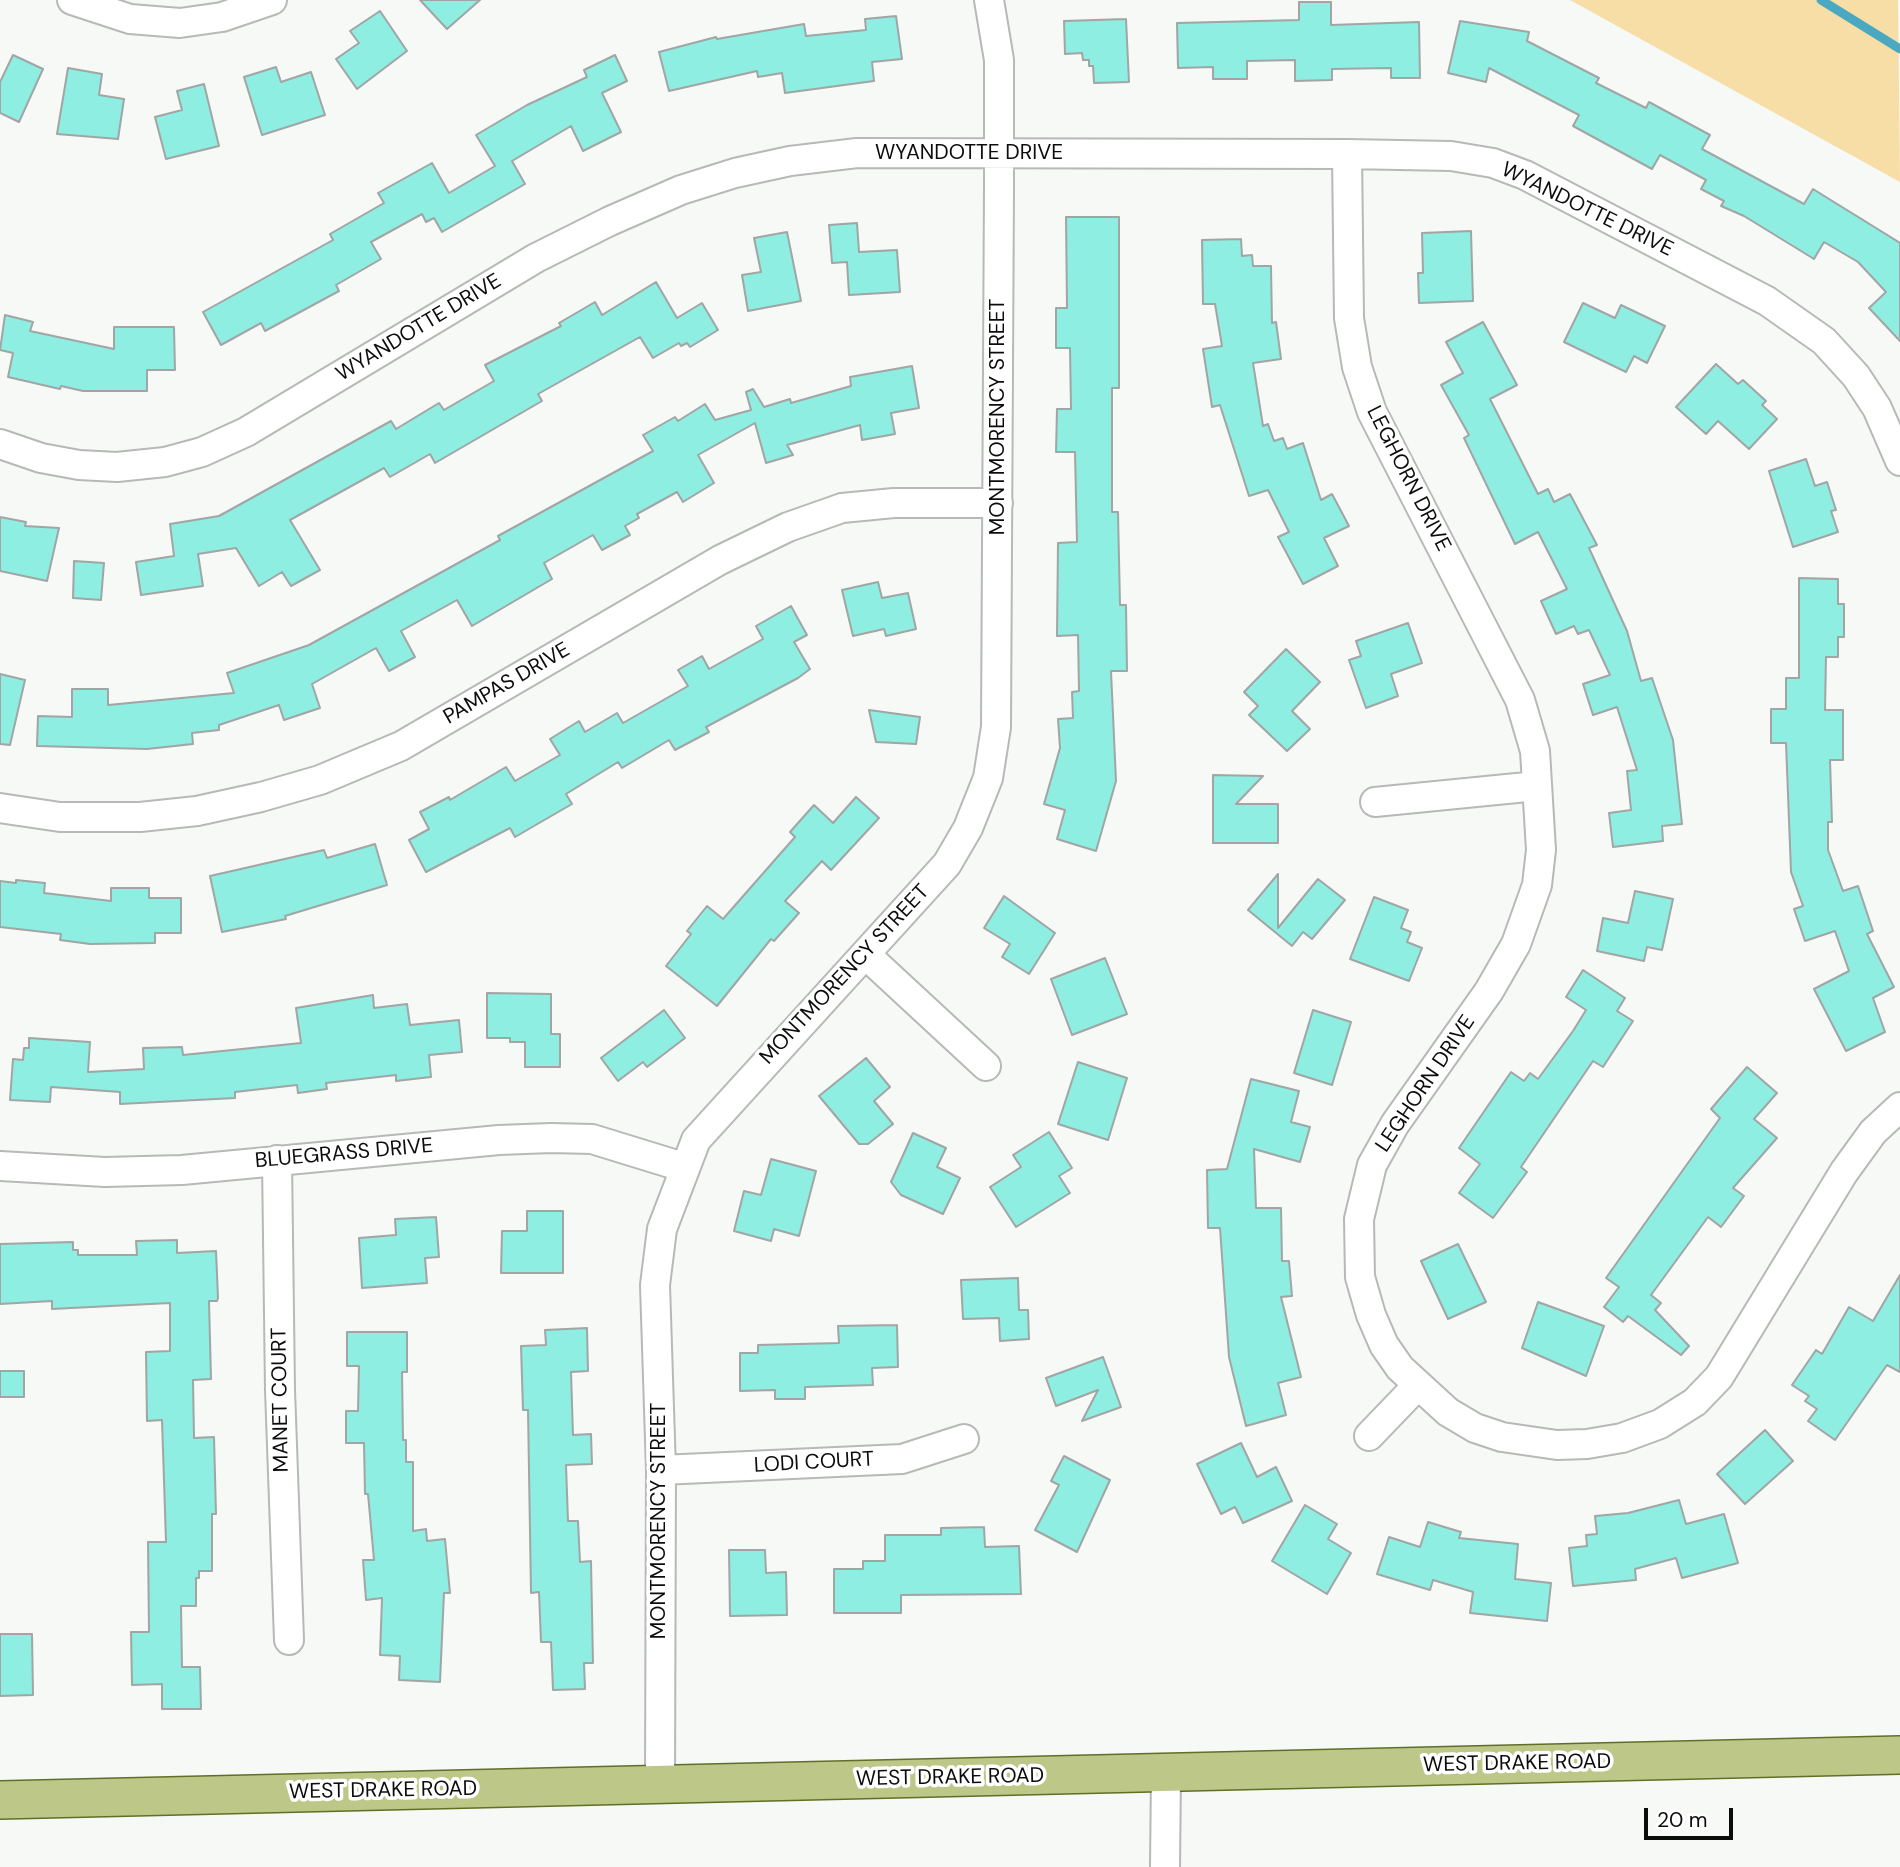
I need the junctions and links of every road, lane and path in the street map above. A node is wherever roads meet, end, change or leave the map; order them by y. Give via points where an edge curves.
1 (72, 0) edge
2 (272, 0) edge
3 (989, 0) edge
4 (999, 152) junction
5 (1347, 154) junction
6 (0, 444) edge
7 (1900, 461) edge
8 (998, 503) junction
9 (1537, 786) junction
10 (1375, 802) dead end
11 (0, 808) edge
12 (865, 954) junction
13 (986, 1066) dead end
14 (1900, 1107) edge
15 (278, 1160) junction
16 (0, 1166) edge
17 (684, 1167) junction
18 (1418, 1385) junction
19 (1369, 1436) dead end
20 (964, 1439) dead end
21 (661, 1470) junction
22 (289, 1640) dead end
23 (1900, 1755) edge
24 (1166, 1773) junction
25 (660, 1785) junction
26 (0, 1800) edge
27 (1165, 1867) edge

1 - 2 street via 130,19 180,23 222,17
3 - 4 street, MONTMORENCY STREET via 999,60
4 - 5 street, WYANDOTTE DRIVE
4 - 6 street, WYANDOTTE DRIVE via 857,153 790,161 681,190 536,258 246,432 202,452 117,467 41,458
4 - 8 street, MONTMORENCY STREET
5 - 7 street, WYANDOTTE DRIVE via 1451,156 1504,167 1767,301 1824,341 1856,376 1877,408
5 - 9 street, LEGHORN DRIVE via 1349,318 1357,367 1371,412 1520,700 1535,751
8 - 11 street, PAMPAS DRIVE via 842,508 788,527 720,560 401,746 320,780 197,811 140,817 60,817
8 - 12 street, MONTMORENCY STREET via 996,727 988,778 947,864
9 - 10 street
9 - 18 street, LEGHORN DRIVE via 1541,850 1528,916 1489,991 1395,1124 1372,1165 1359,1219 1360,1277 1371,1315 1384,1345
12 - 13 street
12 - 17 street, MONTMORENCY STREET via 727,1103 696,1140
14 - 18 street, LEGHORN DRIVE via 1873,1132 1844,1172 1719,1377 1695,1402 1660,1424 1587,1444 1527,1442 1475,1428
15 - 16 street, BLUEGRASS DRIVE via 104,1172
15 - 17 street, BLUEGRASS DRIVE via 551,1138 592,1139
15 - 22 street, MANET COURT
17 - 21 street, MONTMORENCY STREET via 662,1229 655,1285
18 - 19 street
20 - 21 street, LODI COURT via 902,1459
21 - 25 street, MONTMORENCY STREET
23 - 24 main road, WEST DRAKE ROAD
24 - 25 main road, WEST DRAKE ROAD
24 - 27 street
25 - 26 main road, WEST DRAKE ROAD

